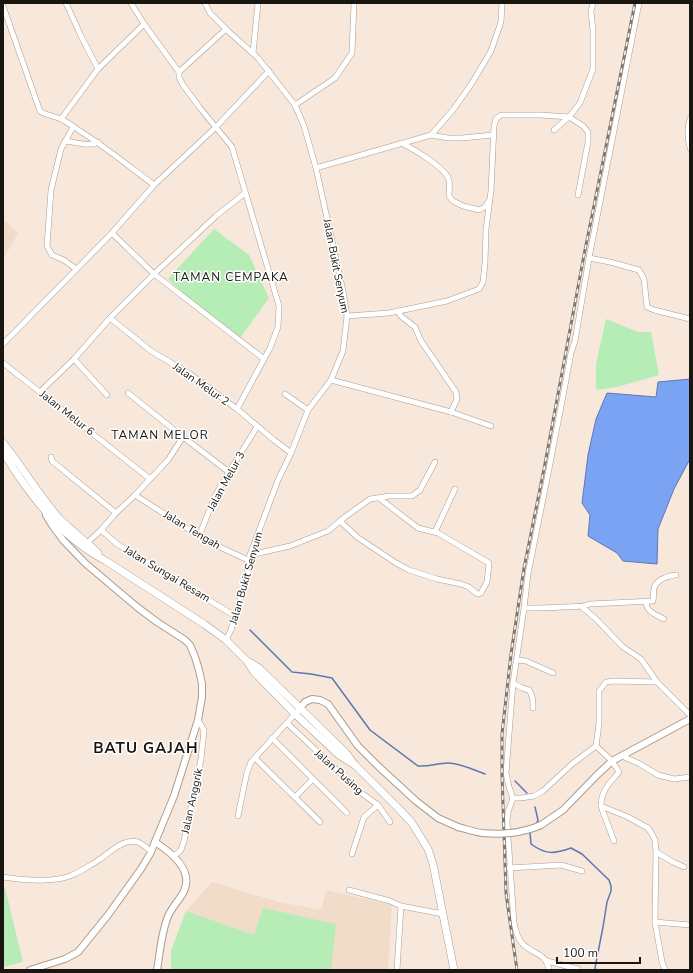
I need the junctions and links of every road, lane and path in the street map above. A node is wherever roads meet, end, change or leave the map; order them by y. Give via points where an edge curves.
1 (66, 3) edge
2 (130, 3) edge
3 (205, 3) edge
4 (258, 3) edge
5 (354, 3) edge
6 (502, 3) edge
7 (593, 3) edge
8 (640, 3) edge
9 (3, 6) edge
10 (144, 24) junction
11 (226, 29) junction
12 (253, 53) junction
13 (98, 69) junction
14 (269, 71) junction
15 (179, 72) junction
16 (295, 105) junction
17 (569, 117) junction
18 (690, 119) edge
19 (61, 120) junction
20 (73, 127) junction
21 (216, 127) junction
22 (554, 130) dead end
23 (431, 135) junction
24 (493, 135) junction
25 (413, 140) junction
26 (66, 141) junction
27 (98, 142) junction
28 (401, 143) junction
29 (690, 148) edge
30 (414, 149) junction
31 (316, 168) junction
32 (154, 185) junction
33 (245, 193) junction
34 (578, 195) dead end
35 (490, 200) junction
36 (112, 233) junction
37 (589, 258) junction
38 (76, 269) junction
39 (154, 274) junction
40 (397, 311) junction
41 (347, 316) junction
42 (110, 318) junction
43 (690, 319) edge
44 (3, 344) edge
45 (74, 359) junction
46 (264, 359) junction
47 (3, 363) edge
48 (332, 380) junction
49 (40, 392) junction
50 (128, 393) dead end
51 (285, 394) dead end
52 (106, 395) dead end
53 (237, 409) junction
54 (308, 410) junction
55 (451, 412) junction
56 (491, 426) dead end
57 (257, 427) junction
58 (183, 437) junction
59 (3, 443) edge
60 (3, 451) edge
61 (291, 452) junction
62 (51, 457) dead end
63 (435, 462) dead end
64 (229, 472) junction
65 (150, 479) junction
66 (455, 489) dead end
67 (135, 495) junction
68 (380, 498) junction
69 (43, 509) junction
70 (116, 513) junction
71 (59, 517) junction
72 (340, 521) junction
73 (59, 527) junction
74 (101, 530) junction
75 (435, 532) junction
76 (199, 536) junction
77 (63, 540) junction
78 (87, 543) junction
79 (250, 555) junction
80 (106, 561) junction
81 (250, 561) junction
82 (676, 575) dead end
83 (646, 602) junction
84 (582, 607) junction
85 (524, 608) junction
86 (235, 616) junction
87 (664, 619) dead end
88 (226, 640) junction
89 (516, 660) junction
90 (247, 661) junction
91 (553, 673) dead end
92 (657, 682) junction
93 (513, 683) junction
94 (300, 708) junction
95 (533, 708) dead end
96 (295, 714) junction
97 (690, 715) edge
98 (690, 719) edge
99 (198, 720) junction
100 (287, 723) junction
101 (272, 738) junction
102 (596, 746) junction
103 (622, 756) junction
104 (255, 758) junction
105 (612, 762) junction
106 (355, 766) junction
107 (690, 777) edge
108 (313, 779) junction
109 (295, 797) junction
110 (513, 798) junction
111 (378, 805) junction
112 (601, 806) junction
113 (347, 813) dead end
114 (238, 816) dead end
115 (320, 822) dead end
116 (390, 822) dead end
117 (155, 842) junction
118 (614, 842) dead end
119 (151, 850) junction
120 (656, 852) junction
121 (352, 854) dead end
122 (174, 856) junction
123 (684, 867) dead end
124 (509, 868) junction
125 (582, 871) dead end
126 (3, 877) edge
127 (349, 890) dead end
128 (401, 906) junction
129 (443, 914) junction
130 (655, 922) junction
131 (690, 925) edge
132 (547, 961) junction
133 (578, 969) edge
134 (30, 970) edge
135 (157, 970) edge
136 (397, 970) edge
137 (454, 970) edge
138 (550, 970) edge
139 (665, 970) edge

1 - 13 street
2 - 10 street
3 - 11 street, Jalan Bukit Senyum via 210,13
4 - 12 street
5 - 16 street via 352,53 335,78
6 - 23 street via 501,22 492,51 453,110
7 - 17 street via 590,11 593,69 580,103
8 - 37 street
9 - 19 street via 40,111
10 - 13 street
10 - 15 street
11 - 12 street, Jalan Bukit Senyum
11 - 15 street
12 - 14 street, Jalan Bukit Senyum
13 - 19 street
14 - 16 street, Jalan Bukit Senyum
14 - 21 street
15 - 21 street via 183,85
16 - 31 street, Jalan Bukit Senyum
17 - 22 street
17 - 24 street via 501,115 496,119
17 - 34 street via 588,132
18 - 29 street
19 - 20 street
20 - 26 street
20 - 27 street
21 - 32 street
21 - 33 street via 232,147
23 - 24 street via 448,138
23 - 25 street
24 - 35 street
25 - 28 street
25 - 30 street
26 - 27 street via 90,145
26 - 38 street via 61,149 51,190 46,246 52,255
27 - 32 street
28 - 30 street
28 - 31 street
30 - 35 street via 445,173 448,179 448,196 453,201 479,210 485,208
31 - 41 street, Jalan Bukit Senyum
32 - 36 street
33 - 39 street via 216,216
33 - 46 street via 279,306 278,327
35 - 40 street via 483,282 479,289 447,301
36 - 38 street
36 - 39 street
37 - 43 street via 639,270 644,279 647,307
37 - 85 street via 528,574
38 - 44 street
39 - 42 street
39 - 46 street
40 - 41 street
40 - 55 street via 414,327 456,392 457,399
41 - 48 street, Jalan Bukit Senyum via 343,351
42 - 45 street
42 - 53 street, Jalan Melur 2 via 151,351 190,374
45 - 49 street
45 - 52 street
46 - 53 street
47 - 49 street, Jalan Melur 6
48 - 54 street, Jalan Bukit Senyum
48 - 55 street
49 - 65 street, Jalan Melur 6
50 - 58 street
51 - 54 street
53 - 57 street, Jalan Melur 2
54 - 61 street, Jalan Bukit Senyum
55 - 56 street
57 - 61 street, Jalan Melur 2
57 - 64 street, Jalan Melur 3
58 - 64 street
58 - 65 street via 168,460
59 - 71 main road
60 - 69 main road
61 - 79 street, Jalan Bukit Senyum
62 - 70 street via 52,462
63 - 68 street via 420,490 412,496
64 - 76 street, Jalan Melur 3 via 215,496
65 - 67 street
66 - 75 street
67 - 70 street
67 - 76 street, Jalan Tengah
68 - 72 street via 370,499
68 - 75 street via 418,528
69 - 73 main road
69 - 77 street
70 - 74 street
71 - 73 main road
71 - 78 main road
72 - 75 street via 357,537 396,564 437,579 461,584 478,594 481,593 488,582 490,563
72 - 79 street via 328,531 290,546
73 - 77 street
73 - 80 main road via 92,554
74 - 78 street
74 - 86 street, Jalan Sungai Resam via 117,544
76 - 81 street, Jalan Tengah
77 - 99 street via 85,563 137,607 190,645 202,684
78 - 80 main road
79 - 81 street, Jalan Bukit Senyum
80 - 88 main road
81 - 86 street, Jalan Bukit Senyum
82 - 83 street via 667,576 656,584 653,601
83 - 84 street via 590,604
83 - 87 street via 649,610
84 - 85 street
84 - 92 street via 640,659
85 - 89 street
86 - 88 street, Jalan Bukit Senyum
88 - 90 main road
89 - 91 street via 526,661
89 - 93 street
90 - 94 main road via 259,668
90 - 96 main road via 254,672
92 - 97 street
92 - 102 street via 606,682 599,691
93 - 95 street via 529,690
93 - 110 street via 506,773
94 - 96 street
94 - 105 street, bridge via 312,699 328,704 358,746 416,800 438,818 481,833 520,832 541,825 563,810
94 - 106 main road via 346,752
96 - 100 street
96 - 106 main road via 339,755
98 - 103 street
99 - 117 street via 174,796
99 - 122 street, Jalan Anggrik via 204,730 201,759 184,841 181,850
100 - 101 street
100 - 111 street, Jalan Pusing via 360,792
101 - 104 street
101 - 108 street
102 - 105 street
102 - 110 street via 572,764 543,792 534,796
103 - 105 street
103 - 107 street via 658,775 674,779
104 - 109 street
104 - 114 street via 247,772
105 - 112 street via 619,772 603,792
106 - 129 main road via 412,823 428,849
108 - 109 street
108 - 113 street
109 - 115 street
110 - 124 street via 507,821
111 - 116 street, Jalan Pusing
111 - 121 street via 364,818
112 - 118 street
112 - 120 street via 648,828 655,840
117 - 119 street
117 - 122 street
119 - 126 street via 138,842 129,842 118,845 99,860 71,876 52,880 19,880
119 - 134 street via 141,869 78,952
120 - 123 street
120 - 130 street
122 - 135 street via 186,874 186,880 183,892 167,918
124 - 125 street via 562,865
124 - 132 street via 517,936 522,944
127 - 128 street
128 - 129 street
128 - 136 street
129 - 137 main road
130 - 131 street
130 - 139 street
132 - 133 street
132 - 138 street

